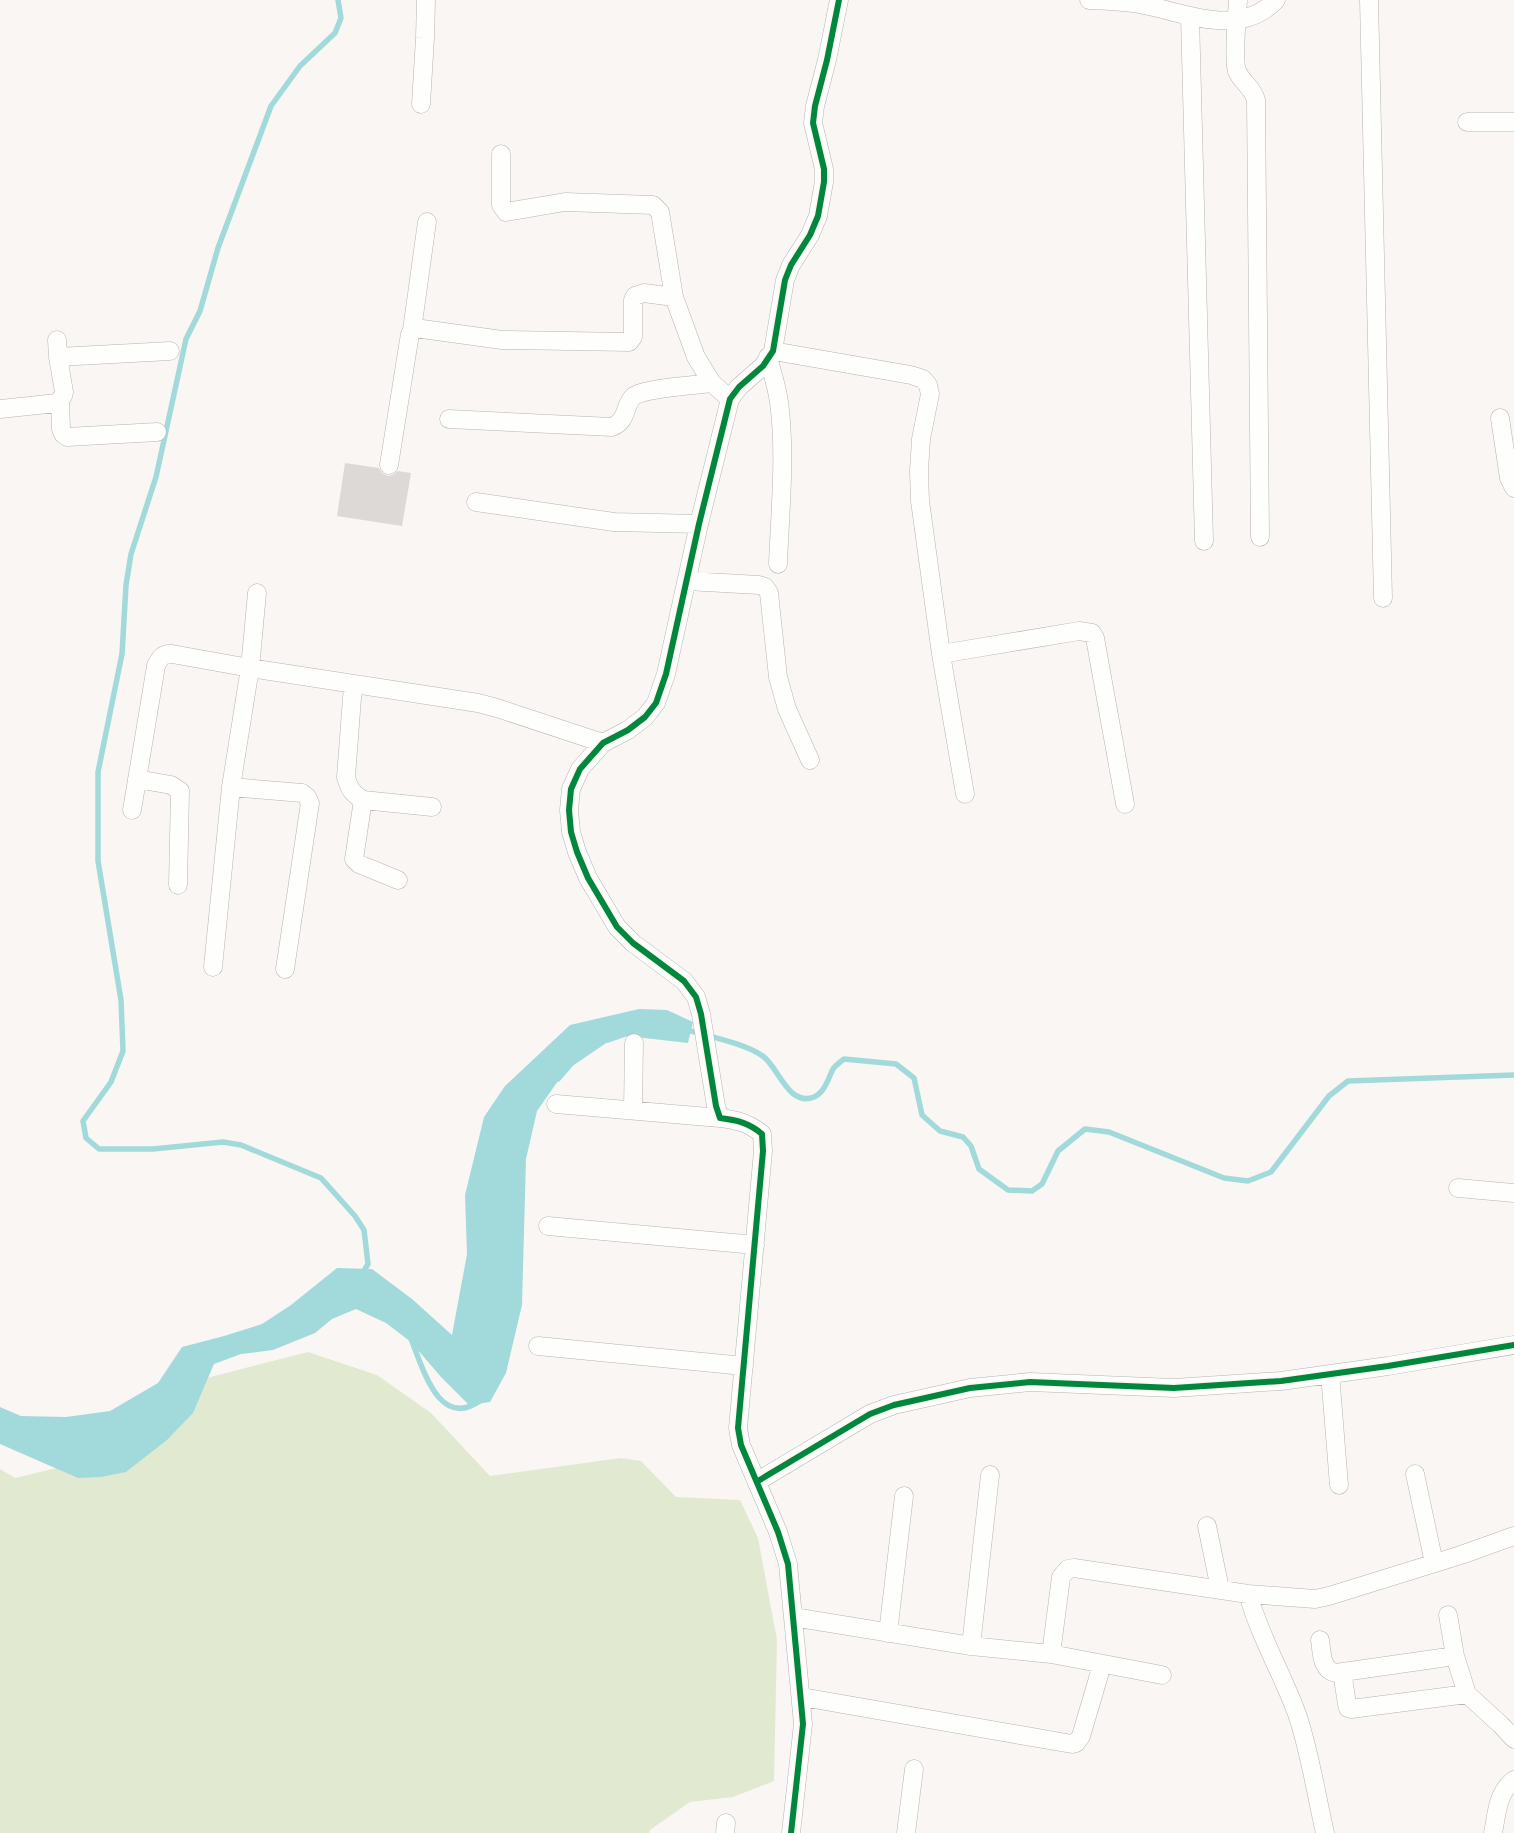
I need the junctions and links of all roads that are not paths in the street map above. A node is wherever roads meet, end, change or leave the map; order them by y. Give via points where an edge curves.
1 (426, 0) edge
2 (839, 0) edge
3 (1089, 0) edge
4 (1238, 0) edge
5 (1276, 0) edge
6 (1369, 0) edge
7 (1190, 17) junction
8 (1237, 19) junction
9 (421, 104) dead end
10 (1467, 122) dead end
11 (1514, 122) edge
12 (500, 154) dead end
13 (427, 222) dead end
14 (674, 296) junction
15 (412, 330) junction
16 (170, 351) dead end
17 (771, 354) junction
18 (712, 383) junction
19 (730, 399) junction
20 (60, 401) junction
21 (0, 409) edge
22 (1500, 418) dead end
23 (449, 419) dead end
24 (157, 432) dead end
25 (389, 464) dead end
26 (1514, 488) edge
27 (476, 502) dead end
28 (699, 524) junction
29 (1260, 537) dead end
30 (1204, 542) dead end
31 (778, 564) dead end
32 (687, 581) junction
33 (257, 593) dead end
34 (1383, 598) dead end
35 (941, 654) junction
36 (250, 668) junction
37 (352, 685) junction
38 (603, 743) junction
39 (810, 760) dead end
40 (138, 778) junction
41 (231, 787) junction
42 (965, 794) dead end
43 (363, 800) junction
44 (1125, 804) dead end
45 (432, 807) dead end
46 (132, 810) dead end
47 (398, 880) dead end
48 (178, 886) dead end
49 (213, 967) dead end
50 (285, 969) dead end
51 (634, 1043) dead end
52 (556, 1104) dead end
53 (633, 1110) junction
54 (720, 1118) junction
55 (1458, 1188) dead end
56 (1514, 1193) edge
57 (548, 1226) dead end
58 (754, 1245) junction
59 (1514, 1345) edge
60 (538, 1346) dead end
61 (744, 1366) junction
62 (1330, 1374) junction
63 (1415, 1474) dead end
64 (990, 1475) dead end
65 (758, 1481) junction
66 (1339, 1485) dead end
67 (904, 1496) dead end
68 (1207, 1526) dead end
69 (1514, 1536) edge
70 (1434, 1563) junction
71 (1220, 1589) junction
72 (1248, 1594) junction
73 (1448, 1615) dead end
74 (793, 1618) junction
75 (888, 1633) junction
76 (1320, 1640) dead end
77 (971, 1646) junction
78 (1050, 1654) junction
79 (1455, 1656) junction
80 (1102, 1665) junction
81 (1342, 1672) junction
82 (1162, 1675) dead end
83 (1466, 1694) junction
84 (802, 1697) junction
85 (1514, 1740) edge
86 (914, 1769) dead end
87 (1514, 1780) edge
88 (791, 1833) edge
89 (906, 1833) edge
90 (1325, 1833) edge
91 (1493, 1833) edge

1 - 9 street
2 - 17 street via 812,123 824,169 821,201 810,235 785,280
3 - 7 street via 1143,4
4 - 8 street
5 - 8 street via 1254,16
6 - 34 street
7 - 8 street
7 - 30 street
8 - 29 street via 1236,65 1256,100
10 - 11 street
12 - 14 street via 501,205 506,212 565,202 653,204 658,208
13 - 15 street
14 - 15 street via 644,293 635,296 633,337 629,342 502,340 418,328
14 - 18 street via 696,357
15 - 25 street
16 - 20 street via 58,349 64,392
17 - 19 street
17 - 31 street via 781,434
17 - 35 street via 911,374 928,385 930,394 921,439 920,501
18 - 19 street
18 - 23 street via 640,393 630,401 623,419 612,427
19 - 28 street
20 - 21 street
20 - 24 street via 62,429 67,437
22 - 26 street via 1509,478
27 - 28 street via 614,522
28 - 32 street
32 - 38 street via 666,674 656,703 628,730
32 - 39 street via 765,587 769,593 779,685
33 - 36 street
35 - 42 street
35 - 44 street via 1079,630 1092,633
36 - 37 street
36 - 40 street via 172,654 160,658
36 - 41 street
37 - 38 street via 498,708
37 - 43 street via 346,777 354,794
38 - 54 street via 580,769 571,789 568,810 577,852 588,878 617,927 632,943 684,981 696,996
40 - 46 street
40 - 48 street via 176,786 180,791
41 - 49 street
41 - 50 street via 302,794 310,804
43 - 45 street
43 - 47 street via 354,859 358,864
51 - 53 street
52 - 53 street
53 - 54 street
54 - 58 street via 751,1125 762,1134
55 - 56 street
57 - 58 street
58 - 61 street
59 - 62 street
60 - 61 street
61 - 65 street via 738,1428 741,1444
62 - 65 street via 1281,1381 1174,1388 1030,1382 970,1388 894,1405 870,1414
62 - 66 street
63 - 70 street
64 - 77 street
65 - 74 street via 785,1550
67 - 75 street
68 - 71 street
69 - 70 street
70 - 72 street via 1315,1599
71 - 72 street
71 - 78 street via 1068,1569 1061,1576
72 - 90 street via 1256,1621 1302,1730
73 - 79 street
74 - 75 street
74 - 84 street
75 - 77 street
76 - 81 street via 1326,1669
77 - 78 street
78 - 80 street
79 - 81 street
79 - 83 street
80 - 82 street
80 - 84 street via 1081,1736 1072,1744
81 - 83 street via 1348,1708 1352,1709
83 - 85 street
84 - 88 street via 803,1724
86 - 89 street
87 - 91 street via 1499,1799

